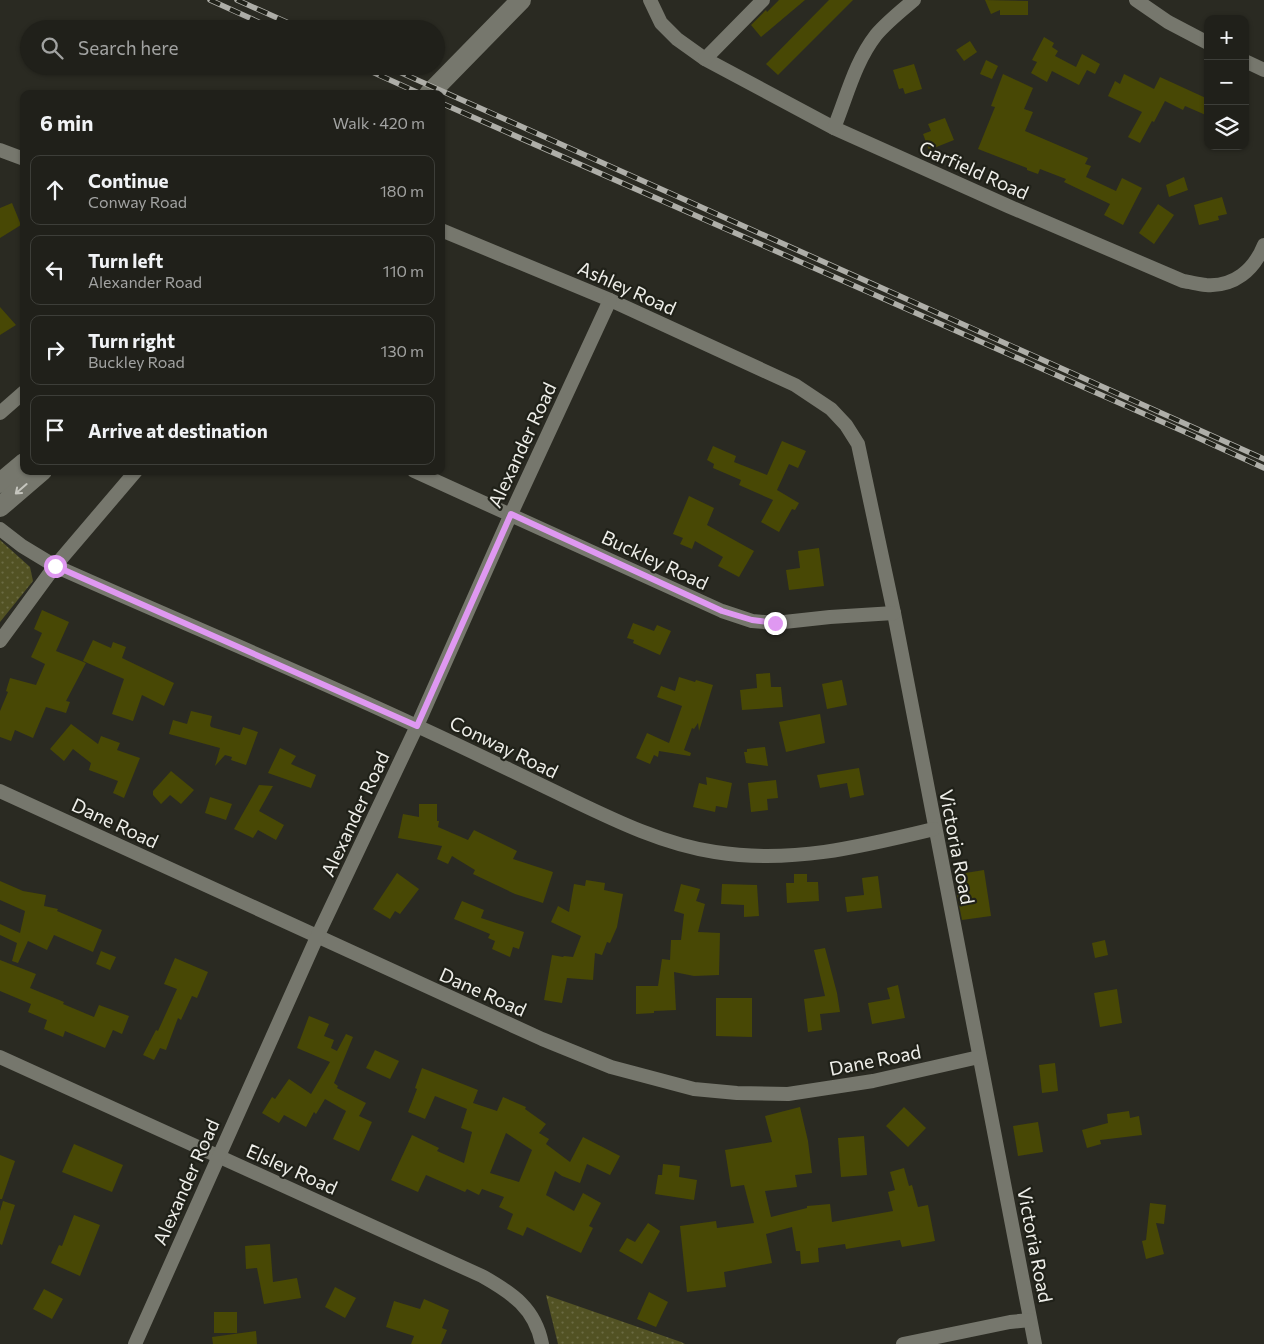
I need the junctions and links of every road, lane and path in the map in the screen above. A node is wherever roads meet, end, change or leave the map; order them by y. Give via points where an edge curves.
1 (521, 0) edge
2 (650, 0) edge
3 (763, 0) edge
4 (914, 0) edge
5 (1136, 0) edge
6 (1204, 41) edge
7 (705, 59) junction
8 (1249, 63) edge
9 (1264, 70) edge
10 (433, 90) edge
11 (834, 128) junction
12 (0, 150) edge
13 (20, 158) edge
14 (445, 232) edge
15 (1262, 250) edge
16 (610, 300) junction
17 (795, 385) joint
18 (20, 396) edge
19 (0, 413) edge
20 (20, 466) edge
21 (37, 475) edge
22 (133, 475) edge
23 (423, 475) edge
24 (0, 483) edge
25 (0, 508) edge
26 (511, 514) junction
27 (0, 529) edge
28 (55, 566) junction
29 (894, 613) junction
30 (0, 641) edge
31 (417, 726) junction
32 (0, 791) edge
33 (934, 829) junction
34 (317, 937) junction
35 (0, 1057) edge
36 (979, 1057) junction
37 (218, 1156) junction
38 (1030, 1320) junction
39 (135, 1344) edge
40 (542, 1344) edge
41 (903, 1344) edge
42 (1035, 1344) edge

1 - 10 main road
2 - 7 street, Garfield Road via 661,23
3 - 7 street
4 - 11 street via 877,34 864,53 852,76
5 - 6 street
7 - 11 street, Garfield Road
8 - 9 street
11 - 15 street, Garfield Road via 1183,281 1207,285 1227,283 1247,272
12 - 13 street
14 - 16 street, Ashley Road
16 - 17 street, Ashley Road
16 - 26 street, Alexander Road
17 - 29 street, Victoria Road via 830,408 858,444
18 - 19 street
20 - 24 main road
21 -> 25 main road
22 - 28 street
23 - 26 street, Buckley Road
26 - 29 street, Buckley Road via 722,611 752,620 775,623
26 - 31 street, Alexander Road
27 - 28 street, Conway Road
28 - 30 street
28 - 31 street, Conway Road
29 - 33 street, Victoria Road
31 - 33 street, Conway Road via 598,812 672,843 714,852 764,857 810,855
31 - 34 street, Alexander Road
32 - 34 street, Dane Road
33 - 36 street, Victoria Road
34 - 36 street, Dane Road via 610,1067 694,1089 788,1094 873,1081
34 - 37 street, Alexander Road
35 - 37 street, Elsley Road
36 - 38 street, Victoria Road
37 - 39 street, Alexander Road
37 - 40 street, Elsley Road via 497,1284 527,1309
38 - 41 street
38 - 42 street, Victoria Road

